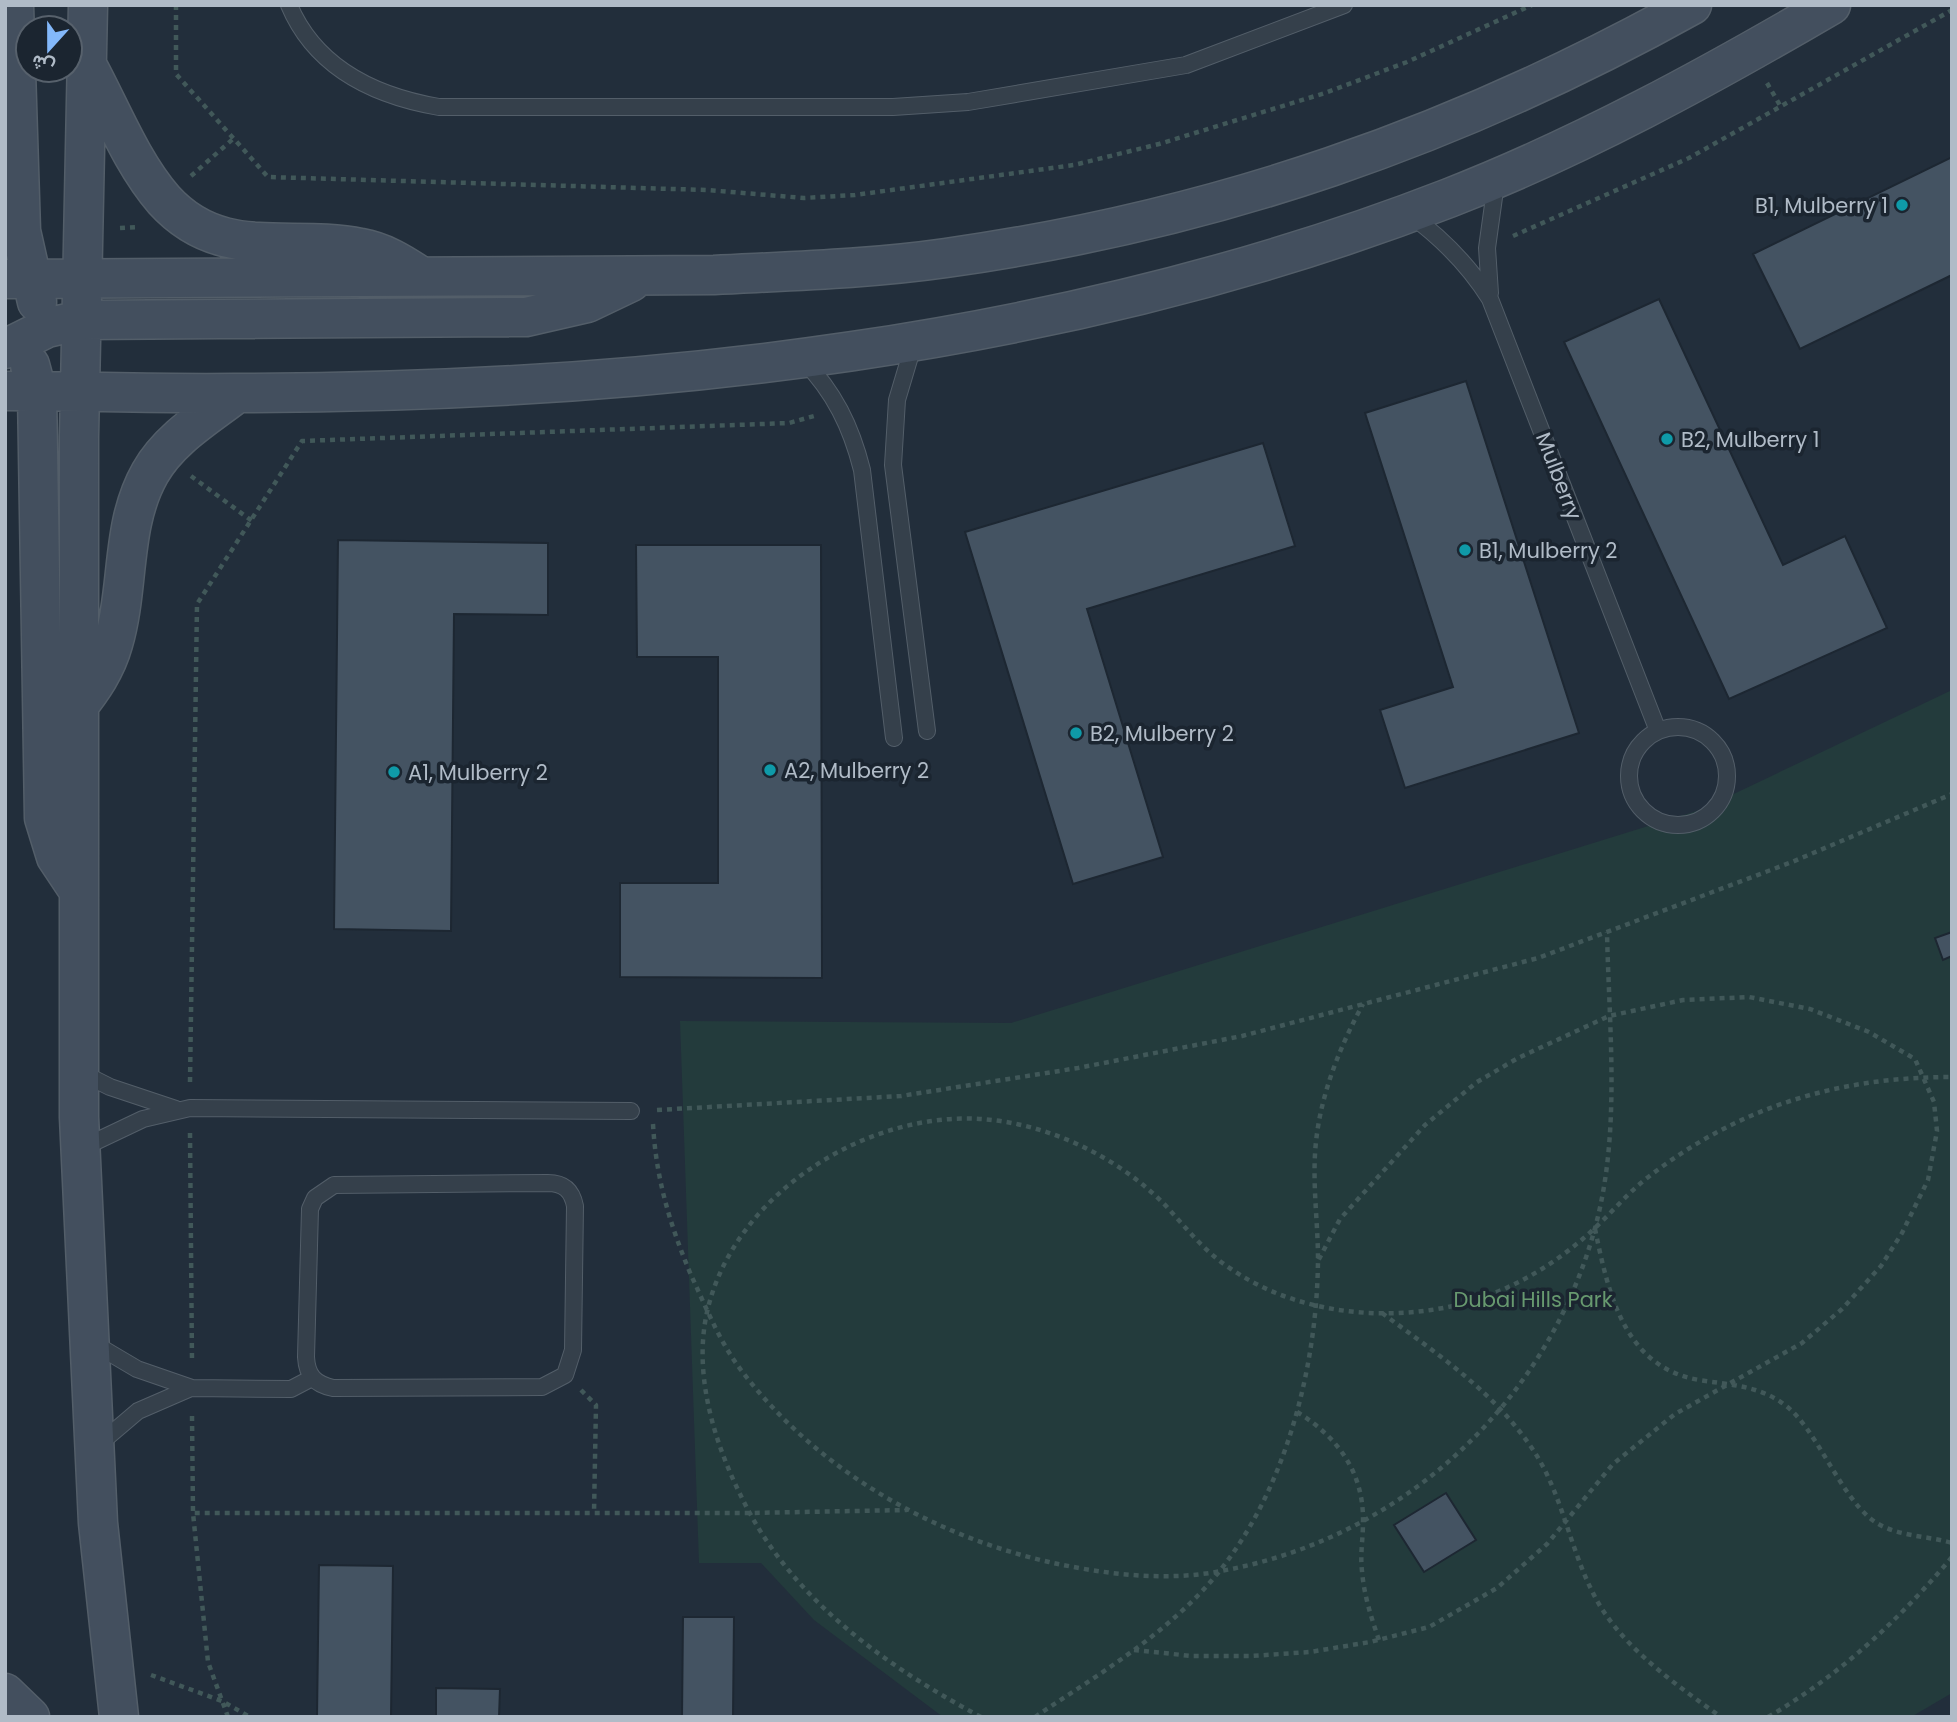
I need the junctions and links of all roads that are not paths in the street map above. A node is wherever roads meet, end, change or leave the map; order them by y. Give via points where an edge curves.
1 (14, 5) edge
2 (88, 5) edge
3 (289, 5) edge
4 (1344, 5) edge
5 (1692, 5) edge
6 (1831, 5) edge
7 (87, 64) junction
8 (1497, 179) junction
9 (1408, 214) junction
10 (642, 276) junction
11 (423, 279) junction
12 (82, 280) junction
13 (1490, 299) junction
14 (24, 318) edge
15 (915, 340) junction
16 (801, 358) junction
17 (21, 391) edge
18 (79, 391) junction
19 (236, 394) junction
20 (76, 709) junction
21 (927, 731) dead end
22 (1658, 731) junction
23 (894, 738) dead end
24 (77, 889) junction
25 (78, 1071) junction
26 (183, 1109) junction
27 (631, 1111) dead end
28 (81, 1149) junction
29 (88, 1340) junction
30 (312, 1378) junction
31 (192, 1388) junction
32 (94, 1449) junction
33 (5, 1693) edge
34 (30, 1717) edge
35 (120, 1717) edge

1 - 14 street
2 - 7 street
3 - 4 lane via 312,41 337,67 369,89 439,107 840,107 968,102 1186,65
5 - 10 street via 1601,56 1450,124 1281,185 1171,216 944,258 830,270
6 - 8 street via 1665,99
7 - 11 street via 146,174 184,218 230,241 362,248 395,259
7 - 12 street
8 - 9 street
8 - 13 lane, Mulberry via 1487,248
9 - 13 lane, Mulberry via 1461,258
9 - 15 street via 1247,267 1083,308
10 - 11 street
10 - 14 street via 587,303 526,317
11 - 12 street
12 - 14 street
12 - 14 street
13 - 22 lane, Mulberry
14 - 17 street via 30,365
14 - 18 street
15 - 16 street
15 - 21 lane via 897,400 893,465
16 - 19 street via 566,381
16 - 23 lane via 822,380 854,436
17 - 18 street
17 - 24 street via 44,818 56,857
18 - 19 street
18 - 20 street
19 - 20 street via 180,437 150,473 132,515 113,645 99,678
20 - 24 street
22 - 22 lane via 1644,740 1629,768 1635,800 1645,813 1674,826 1706,817 1725,792 1725,760 1717,746 1698,731 1674,727
24 - 25 street
25 - 26 lane via 110,1087
25 - 28 street
26 - 27 lane
26 - 28 lane via 111,1132
28 - 29 street
29 - 31 lane via 137,1369
29 - 32 street
30 - 30 lane via 306,1357 310,1209 315,1198 334,1185 558,1183 567,1188 575,1206 573,1350 565,1375 542,1387 333,1388
30 - 31 lane via 291,1389
31 - 32 lane via 138,1412
32 - 35 street
33 - 34 street

